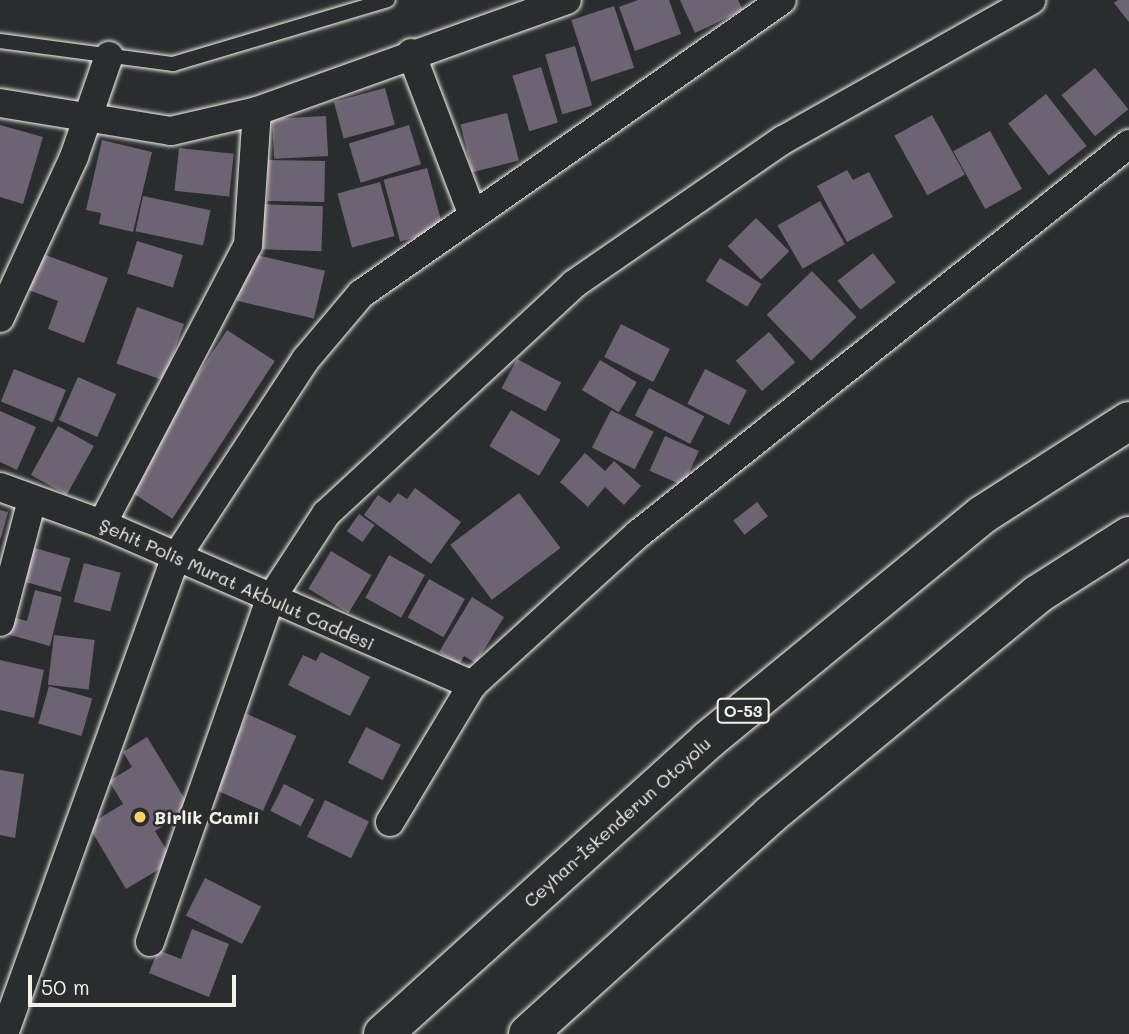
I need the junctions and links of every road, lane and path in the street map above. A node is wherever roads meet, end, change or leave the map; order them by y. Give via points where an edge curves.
1 (388, 0) edge
2 (567, 0) edge
3 (782, 0) edge
4 (1031, 0) edge
5 (0, 41) edge
6 (411, 53) junction
7 (109, 55) junction
8 (0, 103) edge
9 (257, 111) junction
10 (89, 117) junction
11 (1129, 144) edge
12 (473, 215) junction
13 (2, 306) edge
14 (1129, 421) edge
15 (0, 487) edge
16 (32, 500) junction
17 (102, 524) junction
18 (1129, 536) edge
19 (175, 559) junction
20 (270, 600) junction
21 (0, 622) edge
22 (472, 685) junction
23 (390, 822) dead end
24 (150, 942) dead end
25 (4, 1034) edge
26 (383, 1034) edge
27 (528, 1034) edge

1 - 7 lane via 173,64
2 - 6 street
3 - 12 street
4 - 20 street via 783,140 575,284 327,514
5 - 7 lane
6 - 9 street
6 - 12 street
7 - 10 street
8 - 10 street
9 - 10 street via 171,131
9 - 17 street via 248,245
10 - 13 street
11 - 22 street via 638,534
12 - 19 street via 361,294 227,471
14 - 26 highway, Ceyhan-İskenderun Otoyolu / O-53 via 982,515 707,741
15 - 16 street, Şehit Polis Murat Akbulut Caddesi
16 - 17 street, Şehit Polis Murat Akbulut Caddesi
16 - 21 street
17 - 19 street, Şehit Polis Murat Akbulut Caddesi
18 - 27 highway via 1038,594 770,814
19 - 20 street, Şehit Polis Murat Akbulut Caddesi
19 - 25 street
20 - 22 street, Şehit Polis Murat Akbulut Caddesi
20 - 24 street
22 - 23 street

